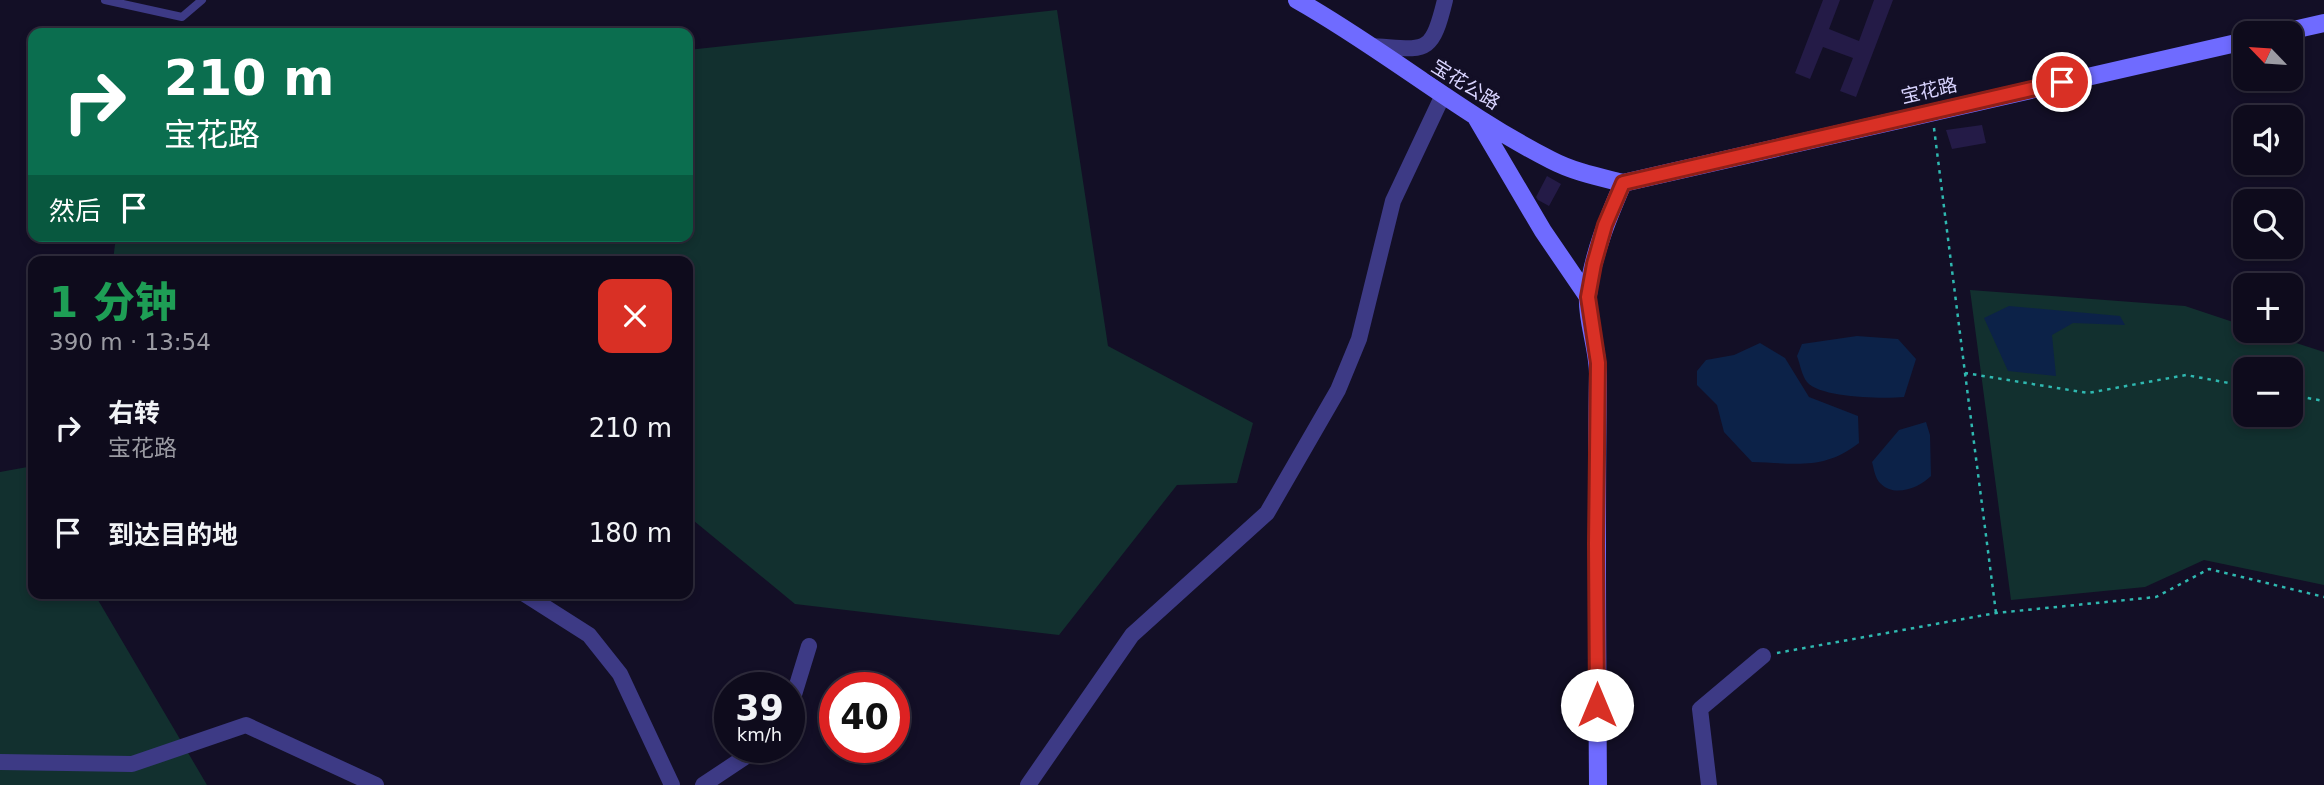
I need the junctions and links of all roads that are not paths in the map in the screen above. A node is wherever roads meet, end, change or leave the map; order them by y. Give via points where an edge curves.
1 (105, 0) edge
2 (202, 0) edge
3 (1297, 0) edge
4 (1445, 0) edge
5 (2324, 23) edge
6 (2303, 28) edge
7 (2233, 44) edge
8 (1370, 46) junction
9 (1443, 95) junction
10 (1475, 115) junction
11 (1623, 183) junction
12 (1588, 297) junction
13 (532, 599) edge
14 (809, 646) dead end
15 (1763, 656) road end
16 (801, 672) edge
17 (0, 762) edge
18 (736, 763) edge
19 (376, 785) edge
20 (672, 785) edge
21 (704, 785) edge
22 (1028, 785) edge
23 (1598, 785) edge
24 (1709, 785) edge

1 - 2 lane via 182,17
3 - 8 street, 宝花公路
4 - 8 street via 1432,41 1416,49
5 - 6 street
7 - 11 street, 宝花路
8 - 9 street, 宝花公路
9 - 10 street, 宝花公路
9 - 22 street via 1393,201 1359,339 1343,377 1267,513 1132,635
10 - 11 street, 宝花公路 via 1552,161
10 - 12 street
11 - 12 street via 1605,225
12 - 23 street via 1598,363
13 - 20 street via 589,635 620,674
14 - 16 street
15 - 24 street via 1700,709
17 - 19 street via 132,764 246,725
18 - 21 street

